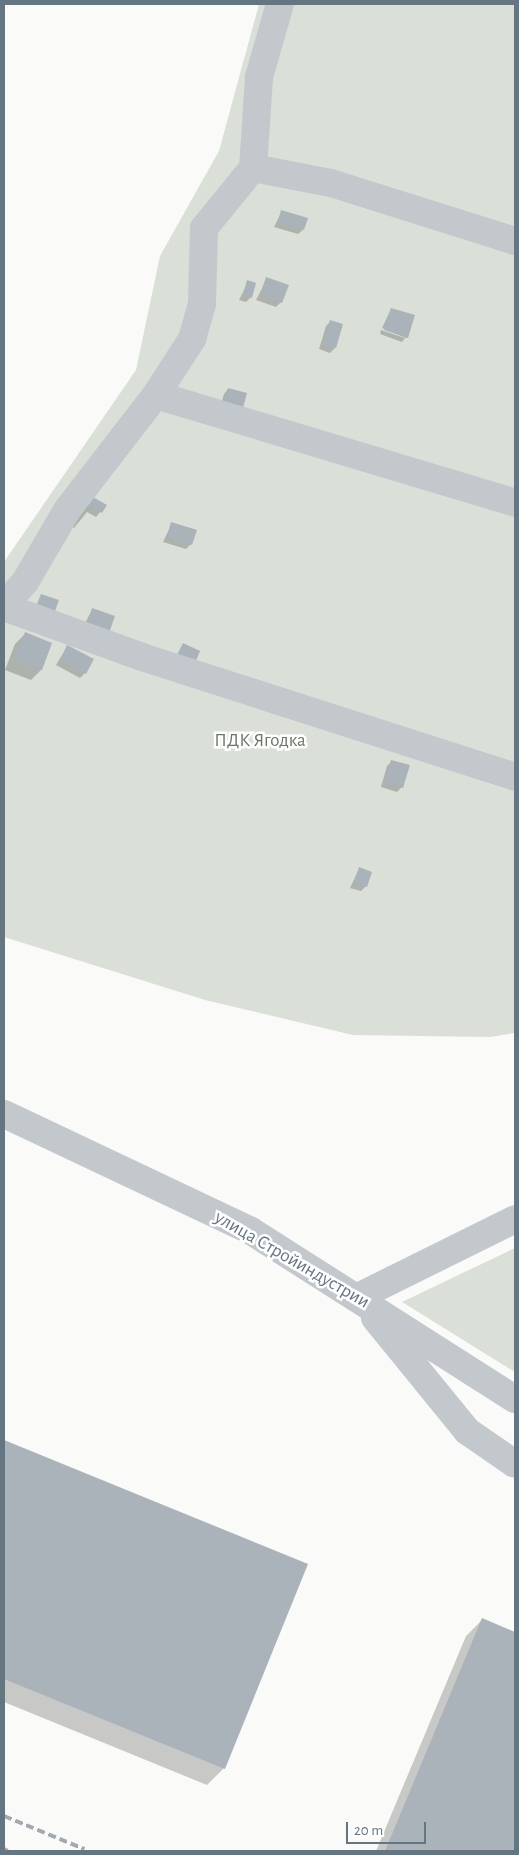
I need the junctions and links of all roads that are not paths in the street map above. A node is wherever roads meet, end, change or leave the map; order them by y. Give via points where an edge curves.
1 (280, 4) edge
2 (253, 168) junction
3 (515, 241) edge
4 (156, 395) junction
5 (515, 503) edge
6 (4, 606) edge
7 (515, 777) edge
8 (4, 1114) edge
9 (515, 1219) edge
10 (358, 1297) junction
11 (515, 1399) edge
12 (515, 1464) edge

1 - 2 street via 259,78
2 - 3 street via 331,183
2 - 4 street via 204,228 202,304 192,339
4 - 5 street
4 - 6 street via 67,510 25,582
6 - 7 street via 142,657
8 - 10 street, улица Стройиндустрии via 251,1231
9 - 10 street
10 - 11 street, улица Стройиндустрии
10 - 12 street via 467,1431

